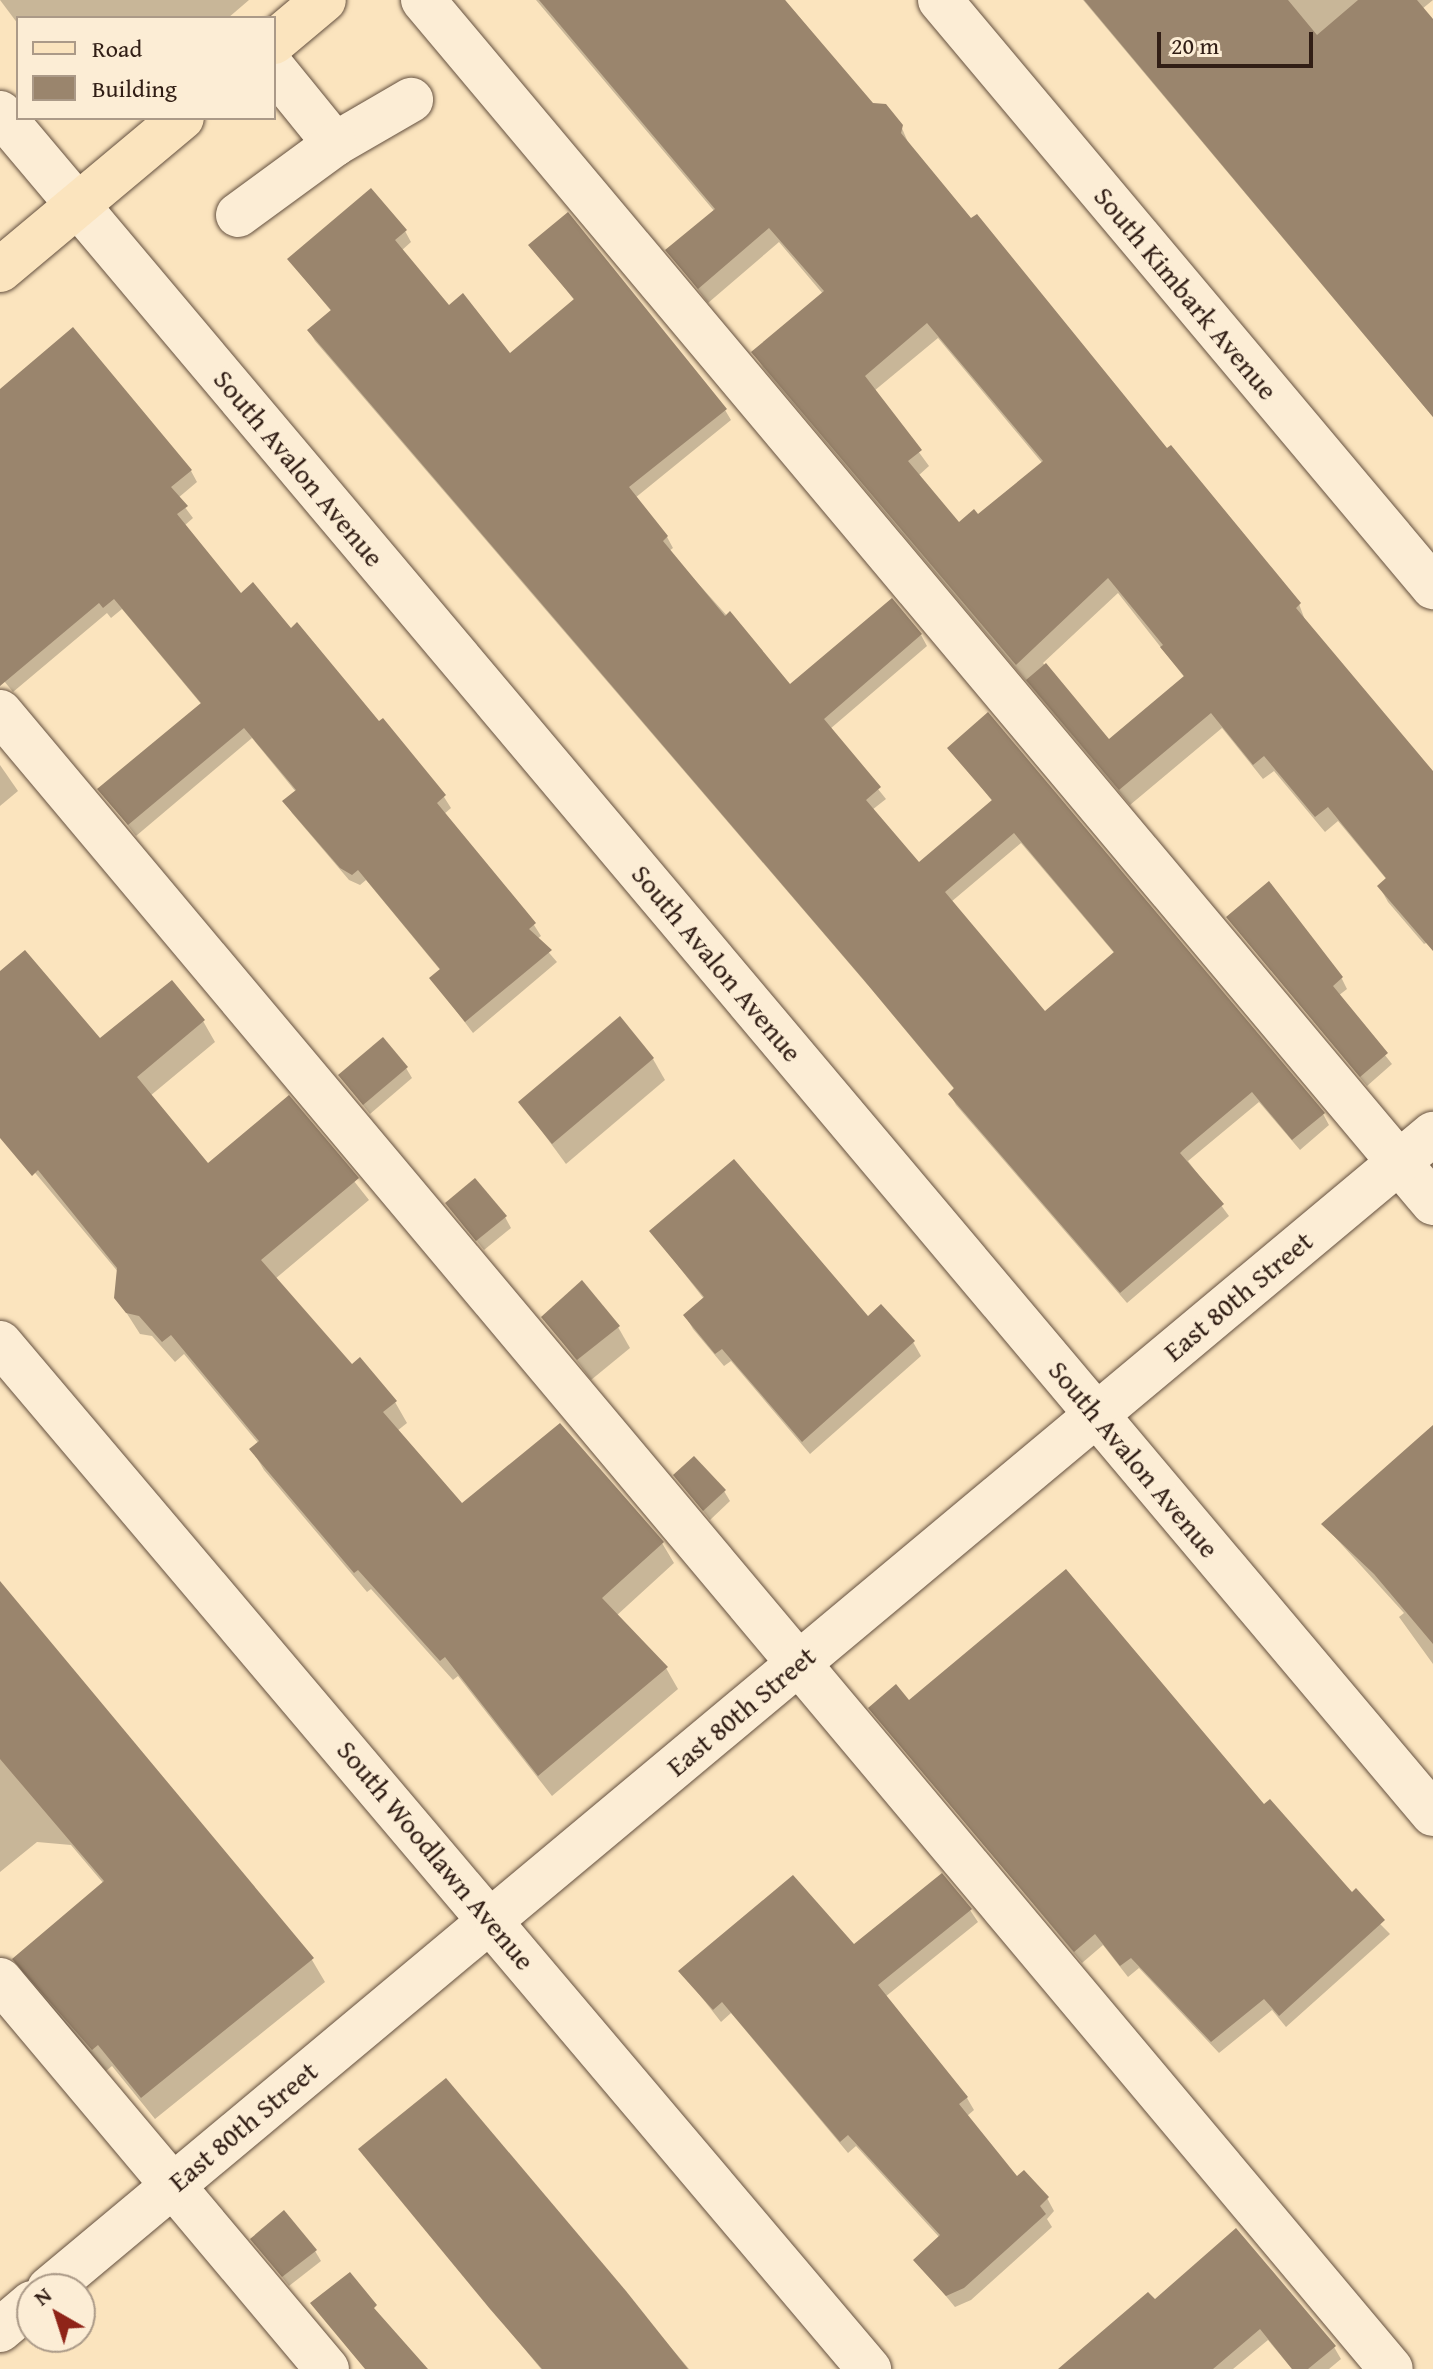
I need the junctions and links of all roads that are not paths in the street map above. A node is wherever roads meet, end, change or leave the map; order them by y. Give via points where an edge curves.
1 (324, 0) edge
2 (423, 0) edge
3 (940, 0) edge
4 (276, 40) edge
5 (276, 71) edge
6 (411, 100) dead end
7 (0, 113) edge
8 (180, 120) edge
9 (335, 144) junction
10 (77, 206) junction
11 (238, 215) dead end
12 (0, 270) edge
13 (1433, 587) edge
14 (0, 712) edge
15 (1433, 1134) edge
16 (1399, 1163) junction
17 (1433, 1203) edge
18 (0, 1343) edge
19 (1097, 1415) junction
20 (798, 1663) junction
21 (1433, 1814) edge
22 (491, 1920) junction
23 (0, 1980) edge
24 (173, 2185) junction
25 (68, 2273) edge
26 (16, 2316) edge
27 (0, 2330) edge
28 (327, 2369) edge
29 (869, 2369) edge
30 (1391, 2369) edge

1 - 4 main road
2 - 16 street
3 - 13 street, South Kimbark Avenue
5 - 9 street
6 - 9 street
7 - 10 street, South Avalon Avenue
8 - 10 main road
9 - 11 street
10 - 12 main road
10 - 19 street, South Avalon Avenue
14 - 20 street
15 - 16 street, East 80th Street
16 - 17 street
16 - 19 street, East 80th Street
18 - 22 street, South Woodlawn Avenue
19 - 20 street, East 80th Street
19 - 21 street, South Avalon Avenue
20 - 22 street, East 80th Street
20 - 30 street
22 - 24 street, East 80th Street
22 - 29 street, South Woodlawn Avenue
23 - 24 street
24 - 25 street, East 80th Street
24 - 28 street
26 - 27 street

